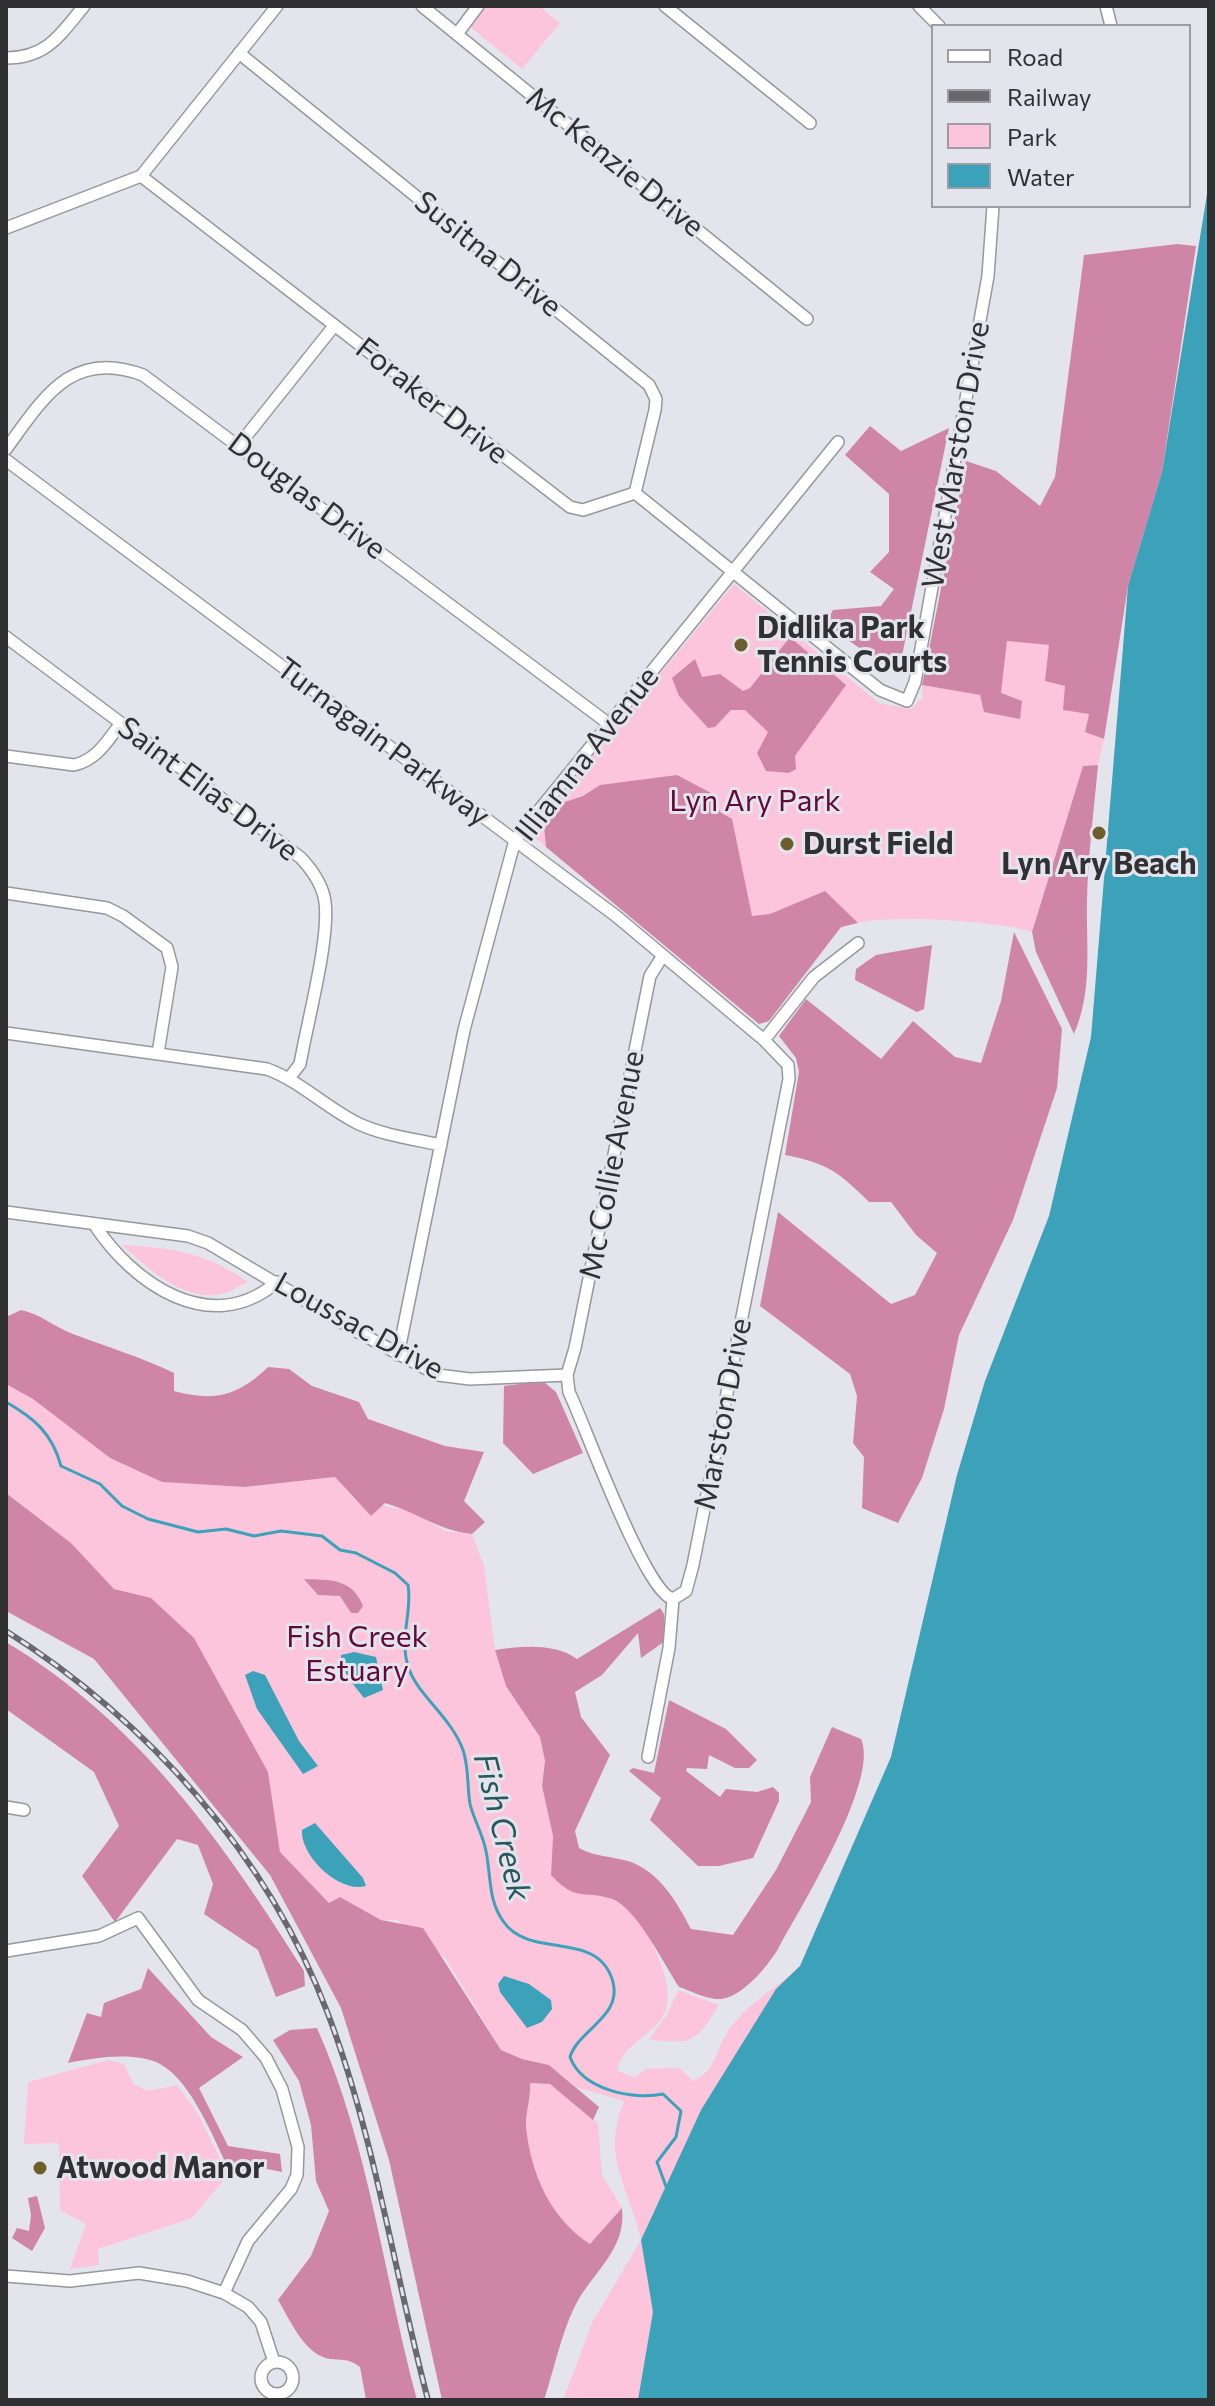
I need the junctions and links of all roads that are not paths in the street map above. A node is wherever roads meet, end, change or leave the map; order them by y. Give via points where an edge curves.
1 (84, 6) edge
2 (277, 6) edge
3 (422, 6) edge
4 (478, 6) edge
5 (665, 6) edge
6 (919, 6) edge
7 (937, 24) edge
8 (457, 34) junction
9 (239, 53) junction
10 (6, 58) edge
11 (810, 123) dead end
12 (141, 176) junction
13 (993, 208) edge
14 (6, 228) edge
15 (807, 319) dead end
16 (334, 326) junction
17 (838, 442) dead end
18 (239, 445) junction
19 (6, 449) edge
20 (6, 460) edge
21 (635, 493) junction
22 (733, 571) junction
23 (6, 637) edge
24 (121, 723) junction
25 (609, 724) junction
26 (6, 756) edge
27 (515, 840) junction
28 (6, 893) edge
29 (858, 943) dead end
30 (662, 957) junction
31 (6, 1033) edge
32 (764, 1040) junction
33 (158, 1053) junction
34 (788, 1065) joint
35 (290, 1077) junction
36 (441, 1145) junction
37 (6, 1212) edge
38 (94, 1224) junction
39 (277, 1282) junction
40 (398, 1355) junction
41 (567, 1375) junction
42 (673, 1599) junction
43 (648, 1757) dead end
44 (6, 1807) edge
45 (24, 1810) dead end
46 (6, 1951) edge
47 (6, 2276) edge
48 (224, 2293) junction
49 (274, 2362) dead end

1 - 10 street via 42,51
2 - 9 street
3 - 8 street, Mc Kenzie Drive
4 - 8 street
5 - 11 street
6 - 7 street
8 - 15 street, Mc Kenzie Drive
9 - 12 street
9 - 21 street, Susitna Drive via 649,385 655,410
12 - 14 street
12 - 16 street, Foraker Drive
13 - 22 street, West Marston Drive via 988,276 915,682 907,701 880,690
16 - 18 street
16 - 21 street, Foraker Drive via 570,507 583,510
17 - 22 street, Illiamna Avenue
18 - 19 street, Douglas Drive via 143,375 106,367 57,384
18 - 25 street, Douglas Drive
20 - 27 street, Turnagain Parkway
21 - 22 street
22 - 25 street, Illiamna Avenue
23 - 24 street, Saint Elias Drive
24 - 26 street via 83,763
24 - 35 street, Saint Elias Drive via 301,858 321,887 325,923 300,1064
25 - 27 street, Illiamna Avenue
27 - 30 street, Turnagain Parkway
27 - 36 street, Illiamna Avenue via 475,982
28 - 33 street via 107,908 167,948 172,967
29 - 32 street via 814,977
30 - 32 street, Turnagain Parkway
30 - 41 street, Mc Collie Avenue via 650,976
31 - 33 street
32 - 34 street, Turnagain Parkway
33 - 35 street
34 - 42 street, Marston Drive via 693,1565 686,1591
35 - 36 street via 354,1122
36 - 40 street, Illiamna Avenue
37 - 38 street, Loussac Drive
38 - 39 street, Loussac Drive via 188,1236 224,1250
38 - 39 street via 113,1252 185,1303 247,1299
39 - 40 street, Loussac Drive
40 - 41 street, Loussac Drive via 455,1378
41 - 42 street via 569,1392 620,1514 659,1591
42 - 43 street, Marston Drive
44 - 45 street
46 - 48 street via 99,1936 138,1918 198,2000 242,2030 266,2058 282,2089 299,2161 291,2189 248,2241
47 - 48 street via 70,2281 162,2274
48 - 49 street via 261,2322

